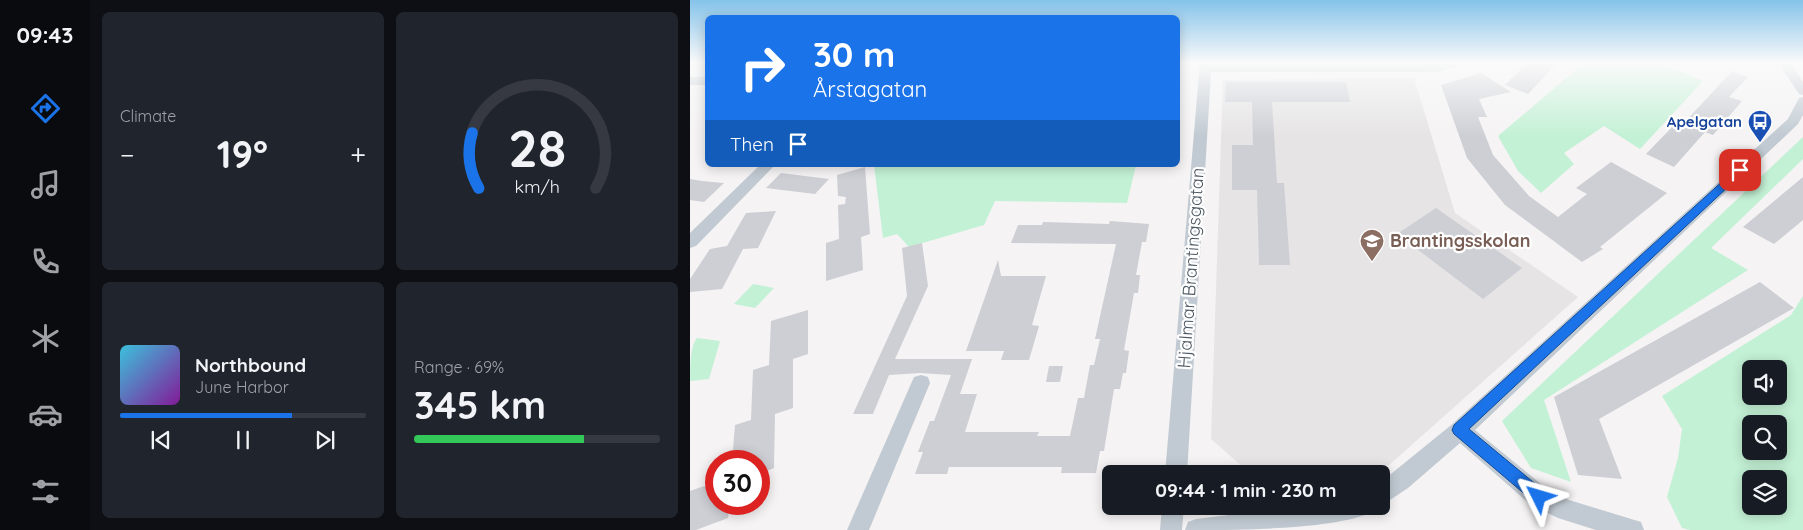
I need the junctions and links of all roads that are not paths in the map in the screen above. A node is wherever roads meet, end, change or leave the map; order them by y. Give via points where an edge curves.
1 (1204, 87) edge
2 (1803, 101) edge
3 (766, 167) edge
4 (690, 242) edge
5 (921, 383) dead end
6 (1459, 430) junction
7 (1177, 465) edge
8 (1390, 489) edge
9 (1172, 515) edge
10 (1324, 515) edge
11 (858, 530) edge
12 (1170, 530) edge
13 (1196, 530) edge
14 (1633, 530) edge

1 - 7 street, Hjalmar Brantingsgatan
2 - 6 street via 1793,121
3 - 4 street
5 - 11 street
6 - 8 street
6 - 14 street via 1539,497 1566,510
9 - 12 street
10 - 13 street

